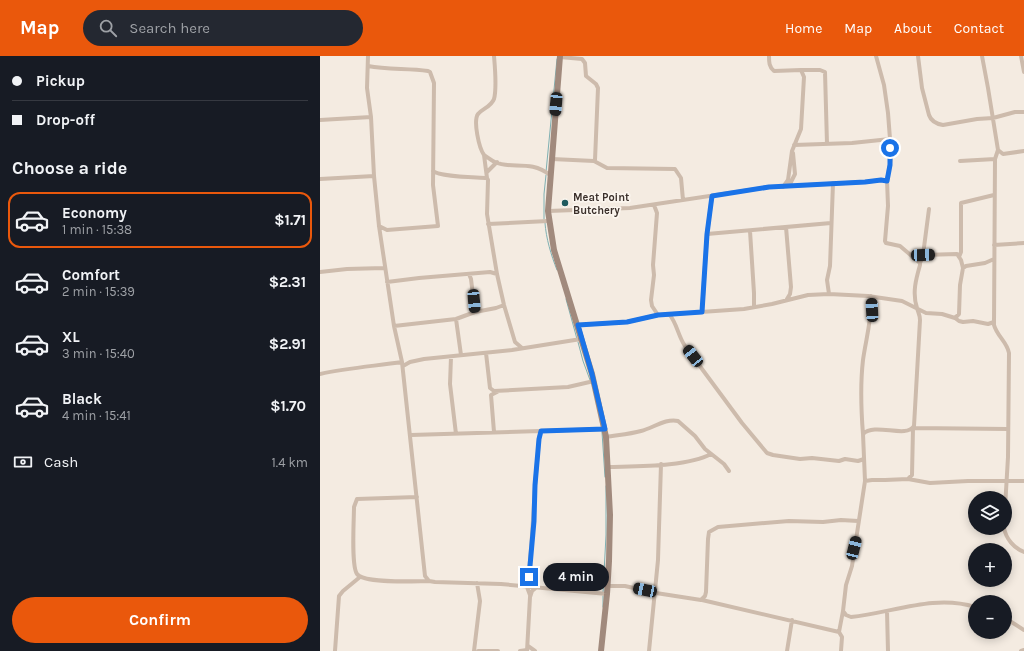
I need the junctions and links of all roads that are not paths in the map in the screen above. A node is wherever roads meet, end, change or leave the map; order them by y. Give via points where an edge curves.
1 (368, 56) edge
2 (494, 56) edge
3 (560, 56) edge
4 (769, 56) edge
5 (876, 56) edge
6 (918, 56) edge
7 (982, 56) edge
8 (1021, 56) edge
9 (368, 66) junction
10 (801, 70) junction
11 (1024, 72) edge
12 (1024, 112) edge
13 (371, 117) junction
14 (993, 118) junction
15 (320, 120) edge
16 (890, 139) junction
17 (827, 144) junction
18 (794, 145) junction
19 (998, 150) junction
20 (792, 151) junction
21 (1024, 151) edge
22 (484, 154) junction
23 (552, 159) junction
24 (995, 159) junction
25 (595, 160) dead end
26 (960, 161) dead end
27 (497, 162) junction
28 (433, 171) junction
29 (487, 172) junction
30 (550, 175) junction
31 (374, 176) junction
32 (487, 178) junction
33 (320, 179) edge
34 (887, 181) junction
35 (834, 183) junction
36 (783, 186) junction
37 (789, 186) junction
38 (994, 194) junction
39 (712, 196) junction
40 (683, 200) junction
41 (654, 205) junction
42 (929, 209) dead end
43 (548, 211) junction
44 (548, 221) junction
45 (488, 224) junction
46 (831, 224) junction
47 (379, 226) junction
48 (786, 227) junction
49 (750, 231) junction
50 (707, 234) junction
51 (1024, 243) edge
52 (994, 245) junction
53 (923, 255) junction
54 (959, 256) junction
55 (994, 259) junction
56 (920, 262) junction
57 (384, 268) junction
58 (963, 268) junction
59 (320, 272) edge
60 (469, 274) junction
61 (497, 274) junction
62 (387, 282) junction
63 (829, 294) junction
64 (871, 296) junction
65 (787, 299) junction
66 (504, 305) junction
67 (754, 307) junction
68 (916, 308) junction
69 (474, 312) junction
70 (702, 312) junction
71 (926, 313) junction
72 (669, 314) junction
73 (658, 315) junction
74 (955, 318) junction
75 (456, 319) junction
76 (920, 320) junction
77 (994, 322) junction
78 (578, 325) junction
79 (394, 326) junction
80 (582, 339) junction
81 (515, 342) junction
82 (522, 348) junction
83 (512, 350) junction
84 (486, 353) junction
85 (461, 355) junction
86 (450, 357) junction
87 (402, 364) junction
88 (320, 374) edge
89 (594, 382) junction
90 (490, 389) junction
91 (498, 392) junction
92 (491, 395) junction
93 (913, 428) junction
94 (605, 429) junction
95 (1008, 429) junction
96 (541, 431) junction
97 (494, 432) junction
98 (456, 434) junction
99 (863, 434) junction
100 (411, 435) junction
101 (606, 437) junction
102 (711, 454) junction
103 (864, 458) junction
104 (858, 461) junction
105 (660, 464) junction
106 (608, 467) junction
107 (864, 467) junction
108 (729, 471) dead end
109 (908, 479) junction
110 (1007, 481) junction
111 (1024, 481) edge
112 (865, 482) junction
113 (1006, 491) edge
114 (417, 497) junction
115 (858, 521) junction
116 (1007, 535) edge
117 (1024, 552) edge
118 (360, 577) junction
119 (429, 581) junction
120 (477, 583) junction
121 (607, 586) junction
122 (527, 587) junction
123 (537, 587) junction
124 (656, 593) junction
125 (607, 594) junction
126 (530, 595) junction
127 (701, 600) junction
128 (968, 606) edge
129 (843, 611) junction
130 (887, 611) junction
131 (792, 620) junction
132 (1012, 622) edge
133 (1024, 630) edge
134 (839, 632) junction
135 (527, 649) edge
136 (335, 651) edge
137 (474, 651) edge
138 (478, 651) edge
139 (498, 651) edge
140 (520, 651) edge
141 (535, 651) edge
142 (600, 651) edge
143 (648, 651) edge
144 (786, 651) edge
145 (841, 651) edge
146 (888, 651) edge

1 - 9 street
2 - 22 street via 494,98 478,114 476,120 480,146
3 - 23 main road
3 - 25 street via 582,59 585,63 586,76 598,88
4 - 10 street via 771,68 774,70
5 - 16 street via 884,85
6 - 14 street via 922,88 931,119 943,125
7 - 14 street
8 - 11 street
9 - 13 street via 367,88
9 - 28 street via 428,71 432,75
10 - 17 street via 825,72
10 - 18 street via 804,77 802,124
12 - 14 street
13 - 15 street
13 - 31 street
14 - 19 street
16 - 17 street
16 - 34 street
17 - 18 street
18 - 20 street
19 - 21 street via 1003,154
19 - 24 street
20 - 36 street via 788,180
20 - 37 street via 795,174
22 - 27 street
22 - 29 street
23 - 30 main road
23 - 40 street via 594,161 607,168 675,169 681,178
24 - 26 street
24 - 38 street
27 - 29 street
27 - 30 street via 530,166
28 - 32 street via 439,174
28 - 47 street via 438,226 387,230
29 - 32 street
30 - 43 main road
31 - 33 street
31 - 47 street
32 - 45 street
34 - 35 street
34 - 56 street via 886,244 900,246
35 - 37 street
35 - 46 street
36 - 37 street
36 - 39 street
38 - 52 street
38 - 54 street via 961,203
39 - 40 street
39 - 50 street
40 - 41 street
41 - 43 street
41 - 73 street via 657,213 651,300
42 - 53 street
43 - 44 main road
44 - 45 street
44 - 78 main road via 554,250
45 - 61 street
46 - 48 street
46 - 63 street via 827,280
47 - 57 street
48 - 49 street
48 - 65 street via 791,287
49 - 50 street
49 - 67 street
50 - 70 street
51 - 52 street
52 - 55 street
53 - 54 street
53 - 56 street
54 - 58 street
55 - 58 street
55 - 77 street
56 - 68 street via 915,283
57 - 59 street
57 - 62 street
58 - 74 street via 959,314
60 - 61 street
60 - 62 street
60 - 69 street
61 - 66 street
62 - 79 street
63 - 64 street
63 - 65 street
64 - 68 street via 902,301
64 - 99 street via 872,313 860,389
65 - 67 street
66 - 69 street
66 - 81 street
67 - 70 street
68 - 71 street
68 - 76 street
69 - 75 street
70 - 72 street
71 - 74 street
71 - 76 street
72 - 73 street
72 - 104 street via 685,346 767,453 800,459
73 - 78 street via 627,322
74 - 77 street via 963,322
75 - 79 street
75 - 85 street
76 - 93 street
77 - 95 street via 996,331 1009,353
78 - 80 main road
79 - 87 street
80 - 82 street
80 - 89 main road
81 - 82 street
81 - 83 street
82 - 83 street
83 - 84 street
84 - 85 street
84 - 90 street
85 - 86 street
86 - 87 street
86 - 98 street via 450,384
87 - 88 street via 372,365
87 - 100 street
89 - 91 street via 576,386
89 - 94 main road
90 - 91 street
90 - 92 street
91 - 92 street
92 - 97 street
93 - 95 street
93 - 99 street via 903,431 870,429
93 - 109 street via 912,475
94 - 96 street
94 - 101 main road
95 - 110 street
96 - 97 street
96 - 122 street
97 - 98 street
98 - 100 street
99 - 103 street
100 - 114 street
101 - 102 street via 641,431 676,420
101 - 106 main road
102 - 105 street via 697,460
102 - 108 street
103 - 104 street
103 - 107 street
104 - 107 street
105 - 106 street
105 - 124 street
106 - 121 main road via 610,523
107 - 112 street
109 - 110 street via 930,483
109 - 112 street
110 - 111 street
110 - 113 street
112 - 115 street
114 - 118 street via 362,498 355,501 354,564 356,574
114 - 119 street via 424,571
115 - 127 street via 789,521 714,529 709,532 706,596
115 - 129 street
116 - 117 street via 1016,548
118 - 119 street via 391,581
118 - 136 street via 339,596
119 - 120 street
120 - 122 street
120 - 137 street via 480,601
121 - 124 street via 626,586
121 - 125 main road
122 - 123 street
122 - 126 street
123 - 125 street
123 - 126 street
124 - 127 street
124 - 143 street
125 - 142 main road
126 - 135 street
127 - 131 street
128 - 130 street via 931,602
129 - 130 street via 846,616 851,617
129 - 134 street
130 - 146 street
131 - 134 street
131 - 144 street
132 - 133 street
134 - 145 street via 842,637
135 - 140 street
135 - 141 street
138 - 139 street

